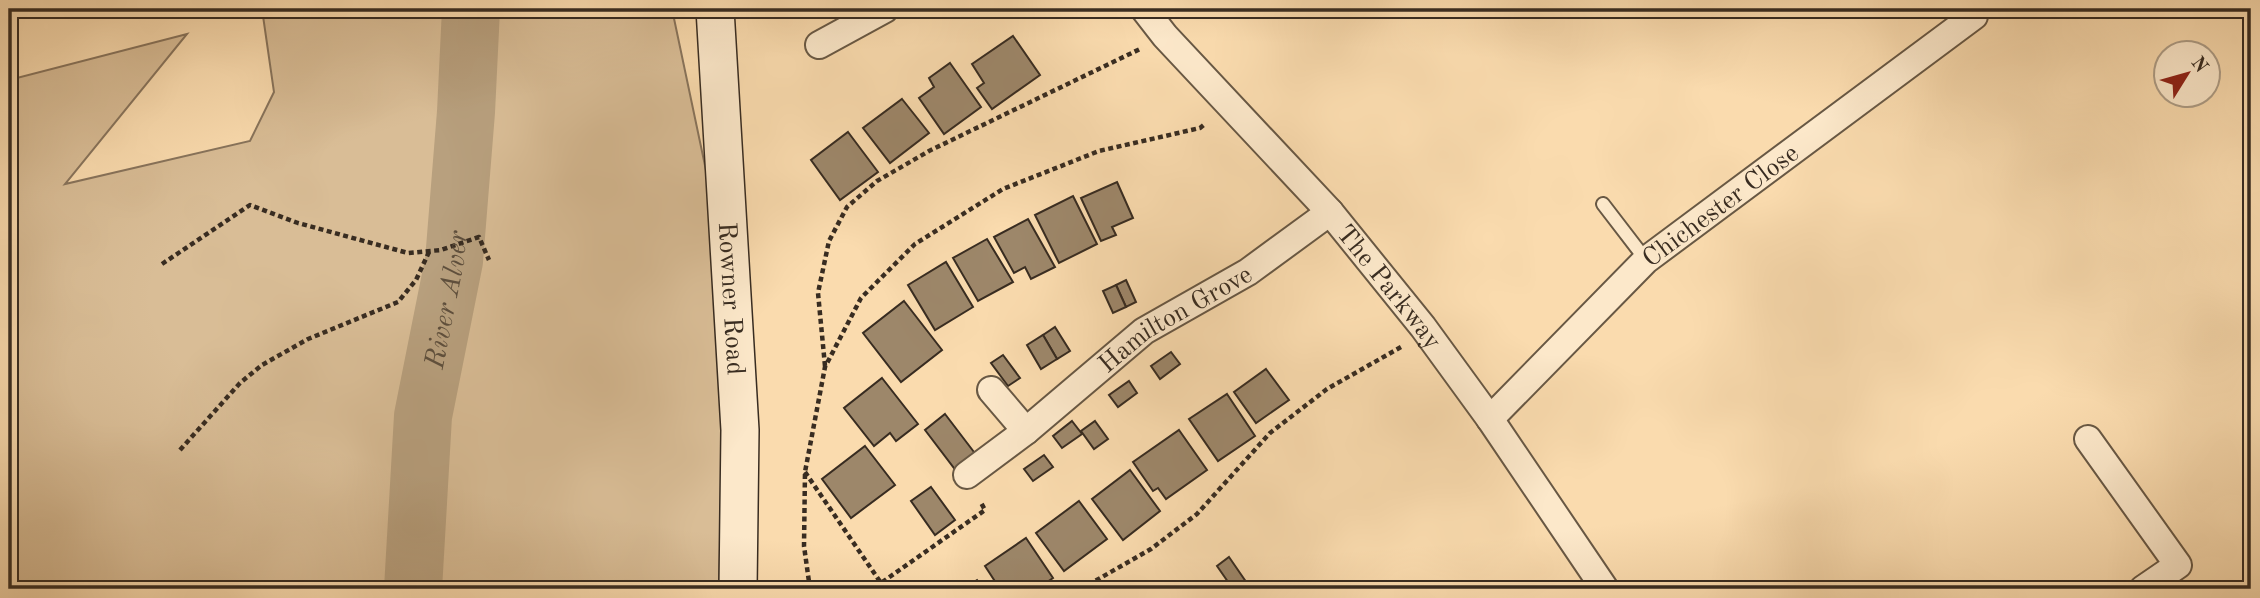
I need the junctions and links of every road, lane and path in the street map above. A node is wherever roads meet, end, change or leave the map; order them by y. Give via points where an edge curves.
1 (715, 9) edge
2 (885, 9) edge
3 (1144, 9) edge
4 (1974, 16) dead end
5 (1166, 36) junction
6 (819, 45) dead end
7 (1229, 106) junction
8 (1604, 204) dead end
9 (1330, 212) junction
10 (429, 251) junction
11 (489, 260) dead end
12 (1646, 260) junction
13 (162, 264) dead end
14 (1423, 327) junction
15 (825, 367) junction
16 (991, 390) dead end
17 (1490, 419) junction
18 (1026, 431) junction
19 (2088, 439) dead end
20 (180, 450) dead end
21 (805, 472) junction
22 (967, 475) joint
23 (738, 589) edge
24 (810, 589) edge
25 (1081, 589) edge
26 (1605, 589) edge
27 (2143, 589) edge

1 - 23 main road, Rowner Road via 740,430
2 - 6 street
3 - 5 street, The Parkway
4 - 12 street, Chichester Close
5 - 7 street, The Parkway
5 - 15 path via 929,151 877,181 847,207 829,241 818,293
7 - 9 street, The Parkway
7 - 15 path via 1200,128 1099,151 1003,189 915,244 861,298
8 - 12 lane
9 - 14 street, The Parkway
9 - 18 street, Hamilton Grove via 1248,272 1144,331
10 - 11 path via 479,237
10 - 13 path via 408,253 250,205
10 - 20 path via 416,280 398,302 308,339 262,365
12 - 17 street, Chichester Close
14 - 17 street, The Parkway
14 - 25 path via 1399,349 1327,389 1270,433 1197,514 1152,548
15 - 21 path
16 - 18 street
17 - 26 street, The Parkway
18 - 22 street, Hamilton Grove
19 - 27 street via 2178,565
21 - 22 path via 881,583 985,510
21 - 24 path via 804,546

